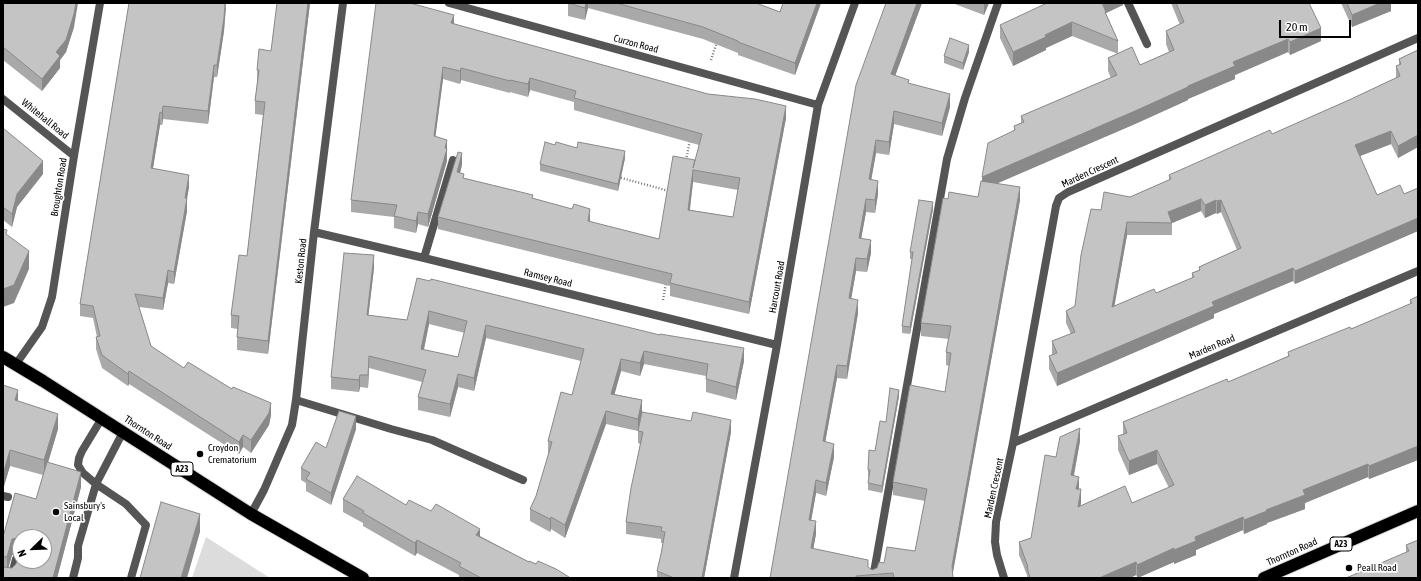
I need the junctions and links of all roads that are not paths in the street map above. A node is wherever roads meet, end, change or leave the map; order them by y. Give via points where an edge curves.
1 (100, 3) edge
2 (343, 3) edge
3 (449, 3) edge
4 (855, 3) edge
5 (998, 3) edge
6 (1128, 3) edge
7 (1418, 38) edge
8 (1147, 44) dead end
9 (3, 99) edge
10 (818, 105) junction
11 (74, 156) junction
12 (453, 160) dead end
13 (314, 232) junction
14 (424, 258) junction
15 (1418, 270) edge
16 (777, 345) junction
17 (3, 357) edge
18 (16, 364) junction
19 (296, 400) junction
20 (102, 418) junction
21 (123, 432) junction
22 (1013, 443) junction
23 (523, 480) dead end
24 (96, 484) junction
25 (1418, 511) edge
26 (251, 514) junction
27 (72, 578) edge
28 (131, 578) edge
29 (363, 578) edge
30 (734, 578) edge
31 (873, 578) edge
32 (1004, 578) edge
33 (1264, 578) edge

1 - 11 street, Broughton Road
2 - 13 street, Keston Road
3 - 10 street, Curzon Road
4 - 10 street, Harcourt Road
5 - 31 street via 947,159
6 - 8 street
7 - 22 street, Marden Crescent via 1059,198
9 - 11 street, Whitehall Road
10 - 16 street, Harcourt Road
11 - 18 street, Broughton Road via 50,308 42,327
12 - 14 street
13 - 14 street, Ramsey Road
13 - 19 street, Keston Road
14 - 16 street, Ramsey Road
15 - 22 street, Marden Road
16 - 30 street, Harcourt Road
17 - 18 highway, Thornton Road / A23
18 - 20 highway, Thornton Road / A23
19 - 23 street via 432,440
19 - 26 street, Keston Road via 292,425
20 - 21 highway, Thornton Road / A23
20 - 24 street via 82,451 78,465
21 - 24 street
21 - 26 highway, Thornton Road / A23
22 - 32 street, Marden Crescent via 996,532
24 - 27 street via 78,546 78,558
24 - 28 street via 126,504 146,524
25 - 33 highway, Thornton Road / A23
26 - 29 highway, Thornton Road / A23

